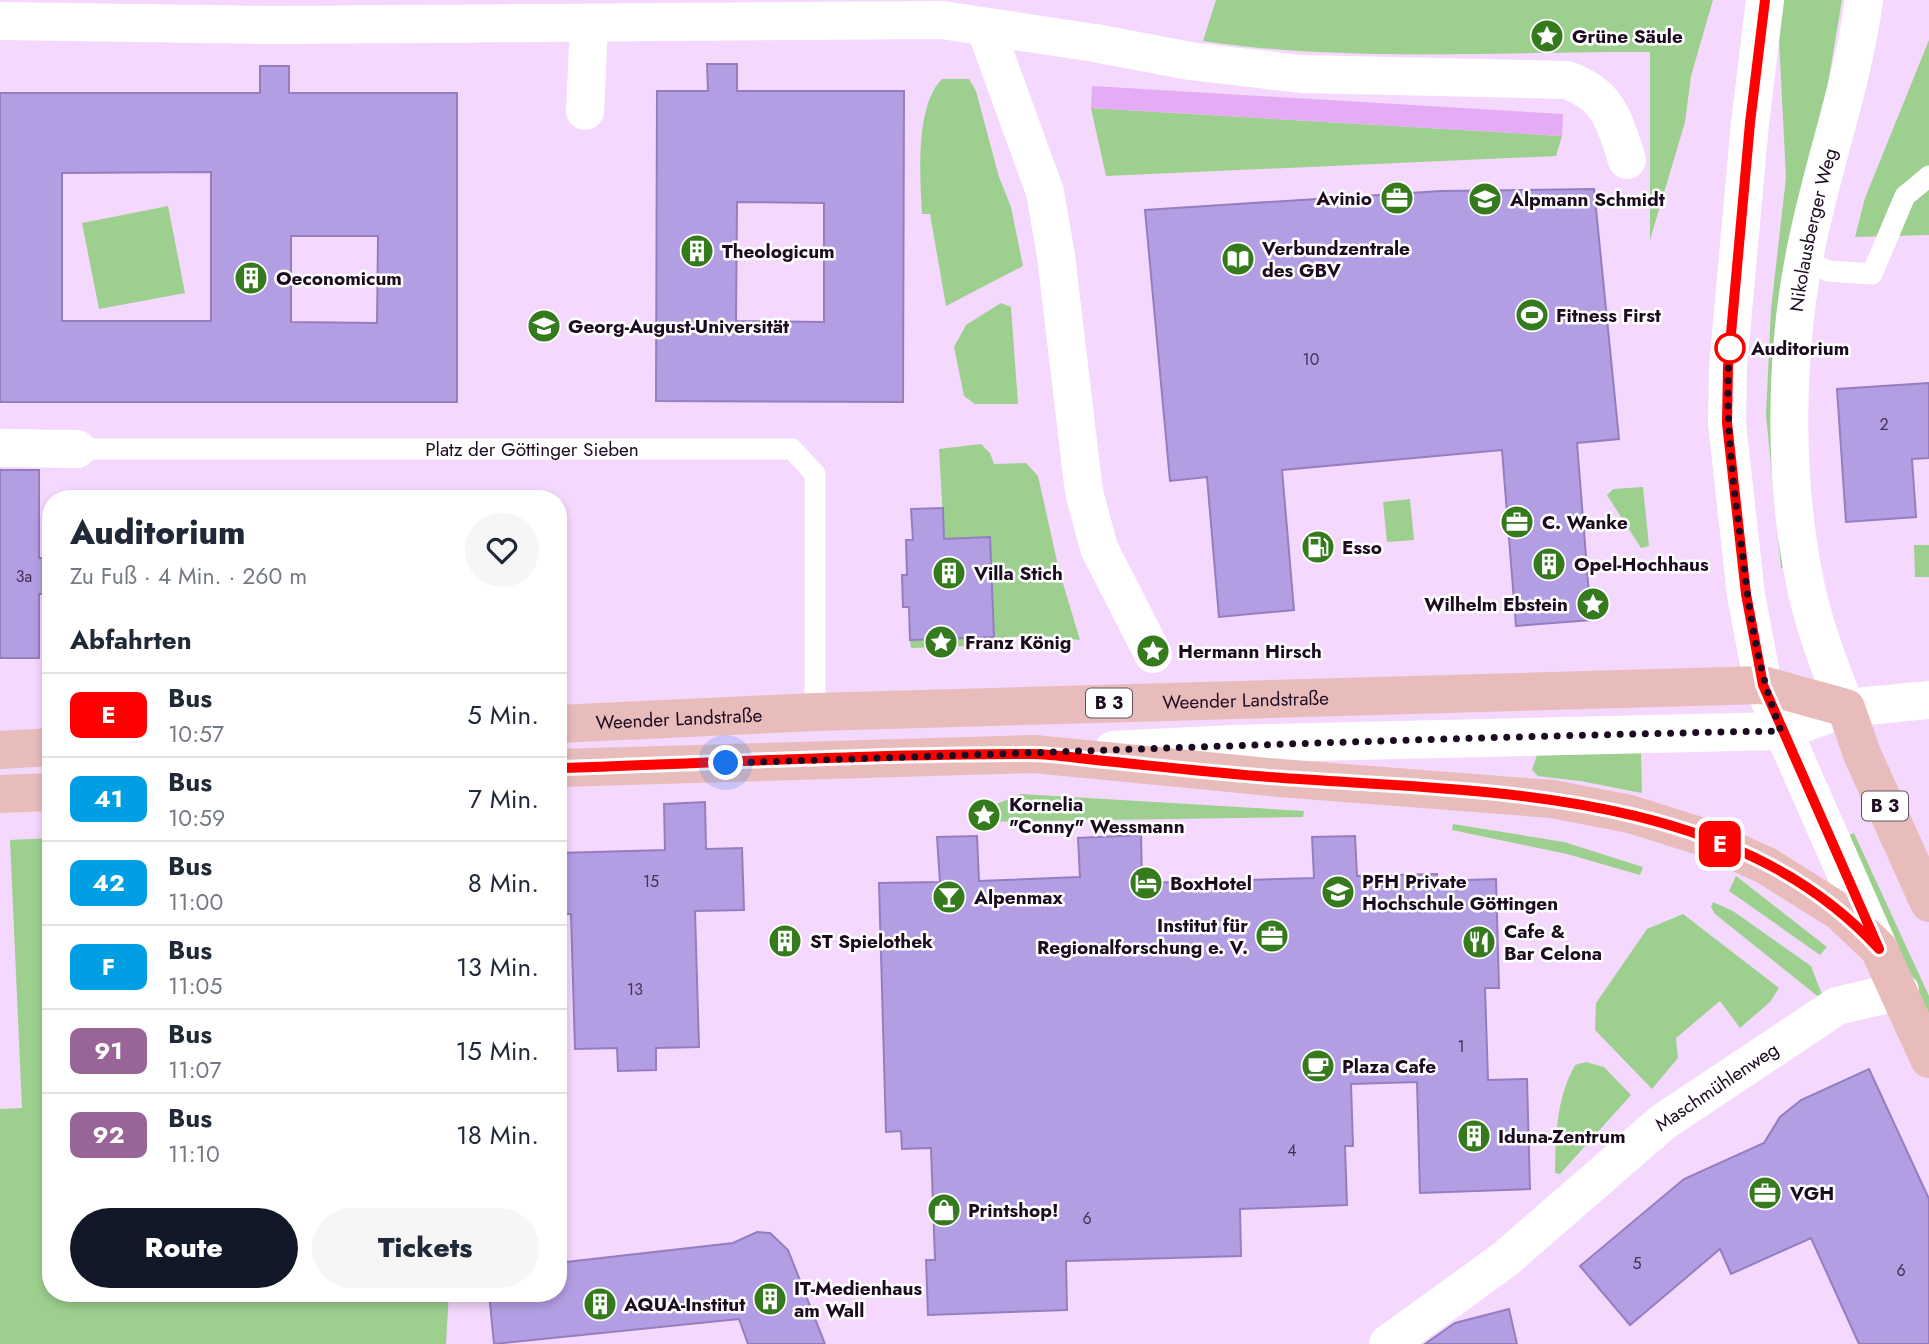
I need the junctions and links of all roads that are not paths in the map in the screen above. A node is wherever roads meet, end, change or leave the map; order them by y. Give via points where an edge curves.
1 (1765, 0) edge
2 (1864, 0) edge
3 (861, 11) edge
4 (331, 13) edge
5 (0, 21) edge
6 (589, 24) junction
7 (985, 27) junction
8 (585, 111) dead end
9 (1627, 160) dead end
10 (1929, 176) edge
11 (1804, 260) junction
12 (0, 448) edge
13 (77, 449) joint
14 (1153, 654) dead end
15 (1763, 685) junction
16 (1929, 701) edge
17 (1846, 708) junction
18 (815, 712) junction
19 (567, 724) edge
20 (1781, 731) junction
21 (42, 748) edge
22 (0, 750) edge
23 (1034, 754) junction
24 (567, 768) edge
25 (42, 792) edge
26 (0, 794) edge
27 (1929, 903) edge
28 (1879, 949) junction
29 (1899, 991) junction
30 (1929, 1059) edge
31 (1388, 1344) edge

1 - 15 street via 1732,320 1727,423 1746,594
2 - 11 street, Nikolausberger Weg via 1857,56
3 - 6 street
3 - 7 street
4 - 5 street
4 - 6 street
6 - 8 street
7 - 9 street via 1190,61 1302,74 1567,80 1600,97
7 - 14 street via 1045,192 1084,492 1099,548
10 - 11 lane via 1905,196 1872,274 1829,271
11 - 17 street, Nikolausberger Weg via 1792,357 1792,475 1807,589
12 - 13 street, Platz der Göttinger Sieben
13 - 18 lane, Platz der Göttinger Sieben via 792,449 815,474
15 - 17 main road, Weender Landstraße / B 3
15 - 18 main road, Weender Landstraße / B 3
15 - 20 street
16 - 17 street, Weender Landstraße
17 - 20 street, Weender Landstraße
17 - 27 main road, B 3
18 - 19 main road, Weender Landstraße / B 3
20 - 23 street, Weender Landstraße via 1233,744
20 - 28 street
21 - 22 main road
23 - 24 main road, Weender Landstraße
23 - 28 main road, Weender Landstraße via 1552,799 1662,822 1731,849 1805,888 1840,912
25 - 26 main road
28 - 29 main road
29 - 30 main road
29 - 31 street, Maschmühlenweg via 1837,1006 1663,1122 1504,1260

